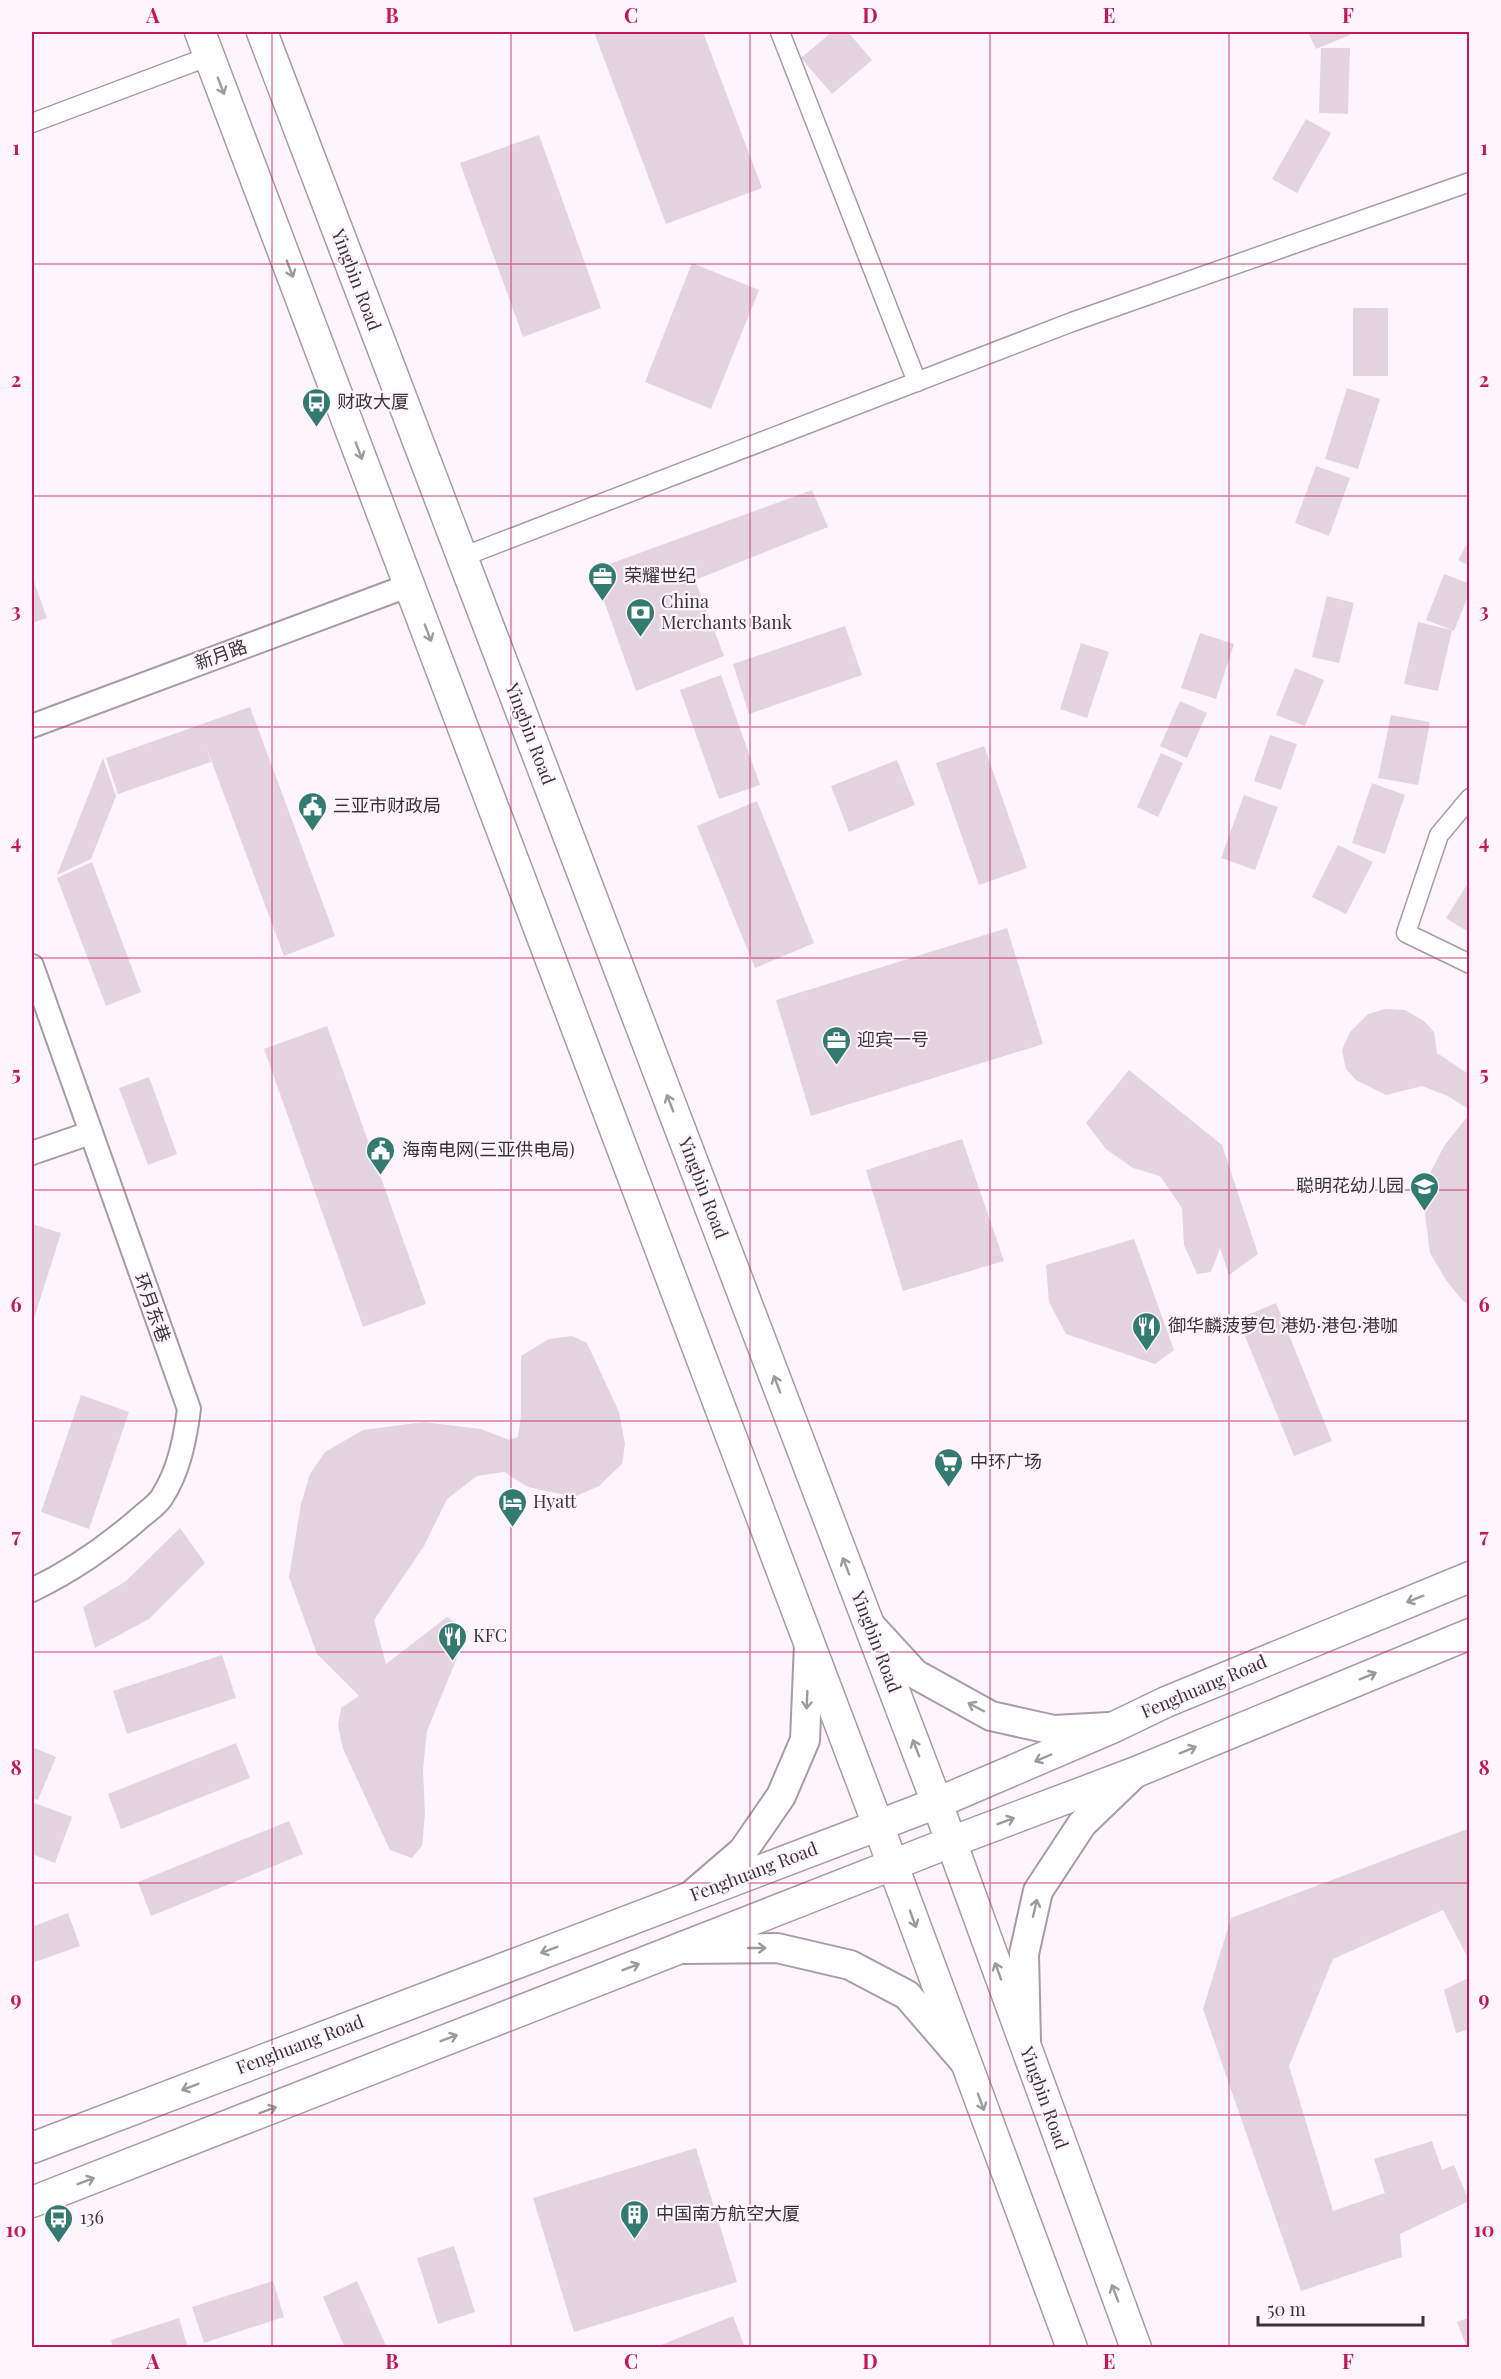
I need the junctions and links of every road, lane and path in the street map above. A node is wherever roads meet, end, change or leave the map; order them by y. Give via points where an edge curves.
1 (262, 32) edge
2 (780, 32) edge
3 (205, 44) edge
4 (32, 123) edge
5 (1470, 182) edge
6 (917, 382) junction
7 (462, 557) junction
8 (410, 585) junction
9 (32, 726) edge
10 (1470, 798) edge
11 (1470, 964) edge
12 (32, 966) edge
13 (90, 1133) junction
14 (32, 1153) edge
15 (1470, 1577) edge
16 (32, 1590) edge
17 (868, 1623) junction
18 (1470, 1634) edge
19 (809, 1642) junction
20 (1114, 1727) junction
21 (1136, 1772) junction
22 (937, 1803) junction
23 (878, 1825) junction
24 (951, 1842) junction
25 (893, 1864) junction
26 (691, 1896) junction
27 (678, 1949) junction
28 (1026, 2049) junction
29 (967, 2065) junction
30 (32, 2148) edge
31 (32, 2202) edge
32 (1072, 2348) edge
33 (1136, 2348) edge

1 - 7 highway, Yingbin Road
2 - 6 street
3 - 4 street
3 -> 8 highway
5 - 6 street via 1072,322
6 - 7 street
17 -> 7 highway, Yingbin Road
8 - 9 street, 新月路
8 -> 19 highway
10 - 11 street via 1439,835 1406,933
12 - 13 street, 环月东巷
13 - 14 street
13 - 16 street, 环月东巷 via 189,1409 185,1439 161,1499 66,1574
15 -> 20 highway, Fenghuang Road
20 -> 17 main road via 1054,1730 991,1716 915,1674
22 -> 17 highway, Yingbin Road
21 -> 18 highway
19 - 23 highway
19 -> 26 main road via 805,1740 781,1796 743,1851
20 -> 22 highway, Fenghuang Road
24 -> 21 highway
28 -> 21 main road via 1024,1954 1038,1891 1082,1824
22 - 23 highway, Fenghuang Road
22 - 24 highway, Yingbin Road
23 - 25 highway
23 - 26 highway, Fenghuang Road
24 - 25 highway
28 -> 24 highway, Yingbin Road
25 - 27 highway
25 -> 29 highway
26 -> 30 highway, Fenghuang Road
27 -> 29 main road via 777,1948 850,1965 907,1995
31 -> 27 highway
33 -> 28 highway, Yingbin Road
29 -> 32 highway

